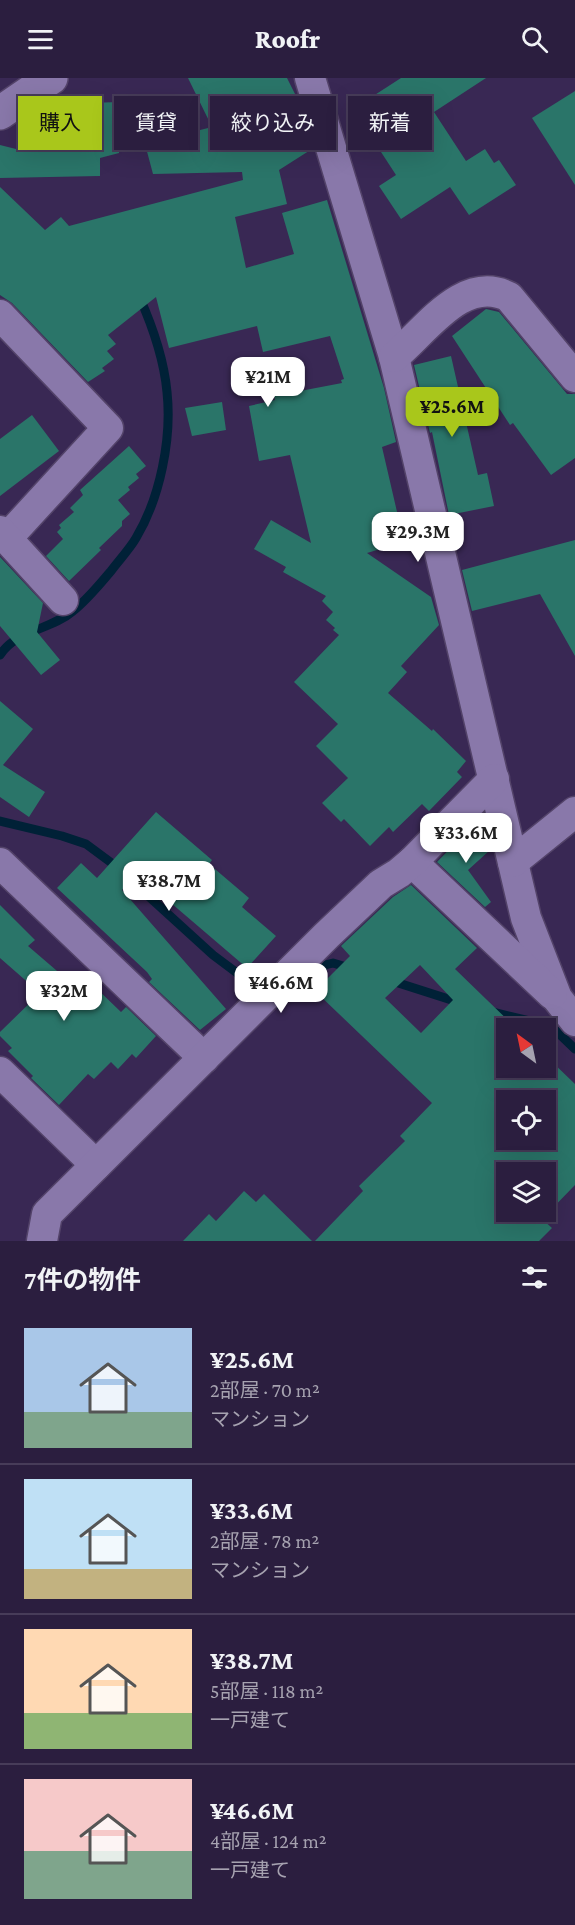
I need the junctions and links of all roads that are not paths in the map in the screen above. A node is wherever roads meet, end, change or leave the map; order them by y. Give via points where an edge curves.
1 (51, 78) edge
2 (310, 78) edge
3 (0, 113) edge
4 (0, 315) edge
5 (394, 357) junction
6 (575, 375) edge
7 (3, 534) edge
8 (63, 600) dead end
9 (494, 779) junction
10 (575, 812) edge
11 (412, 862) junction
12 (513, 862) junction
13 (0, 863) edge
14 (566, 1010) edge
15 (204, 1058) junction
16 (0, 1072) edge
17 (96, 1165) junction
18 (42, 1241) edge

1 - 3 street
2 - 5 street
4 - 7 street via 108,428
5 - 6 street via 462,297 497,291 509,297
5 - 9 street
7 - 8 street
9 - 11 street
9 - 12 street
10 - 12 street
11 - 14 street
11 - 15 street via 373,891
12 - 14 street via 526,918
13 - 15 street
15 - 17 street
16 - 17 street
17 - 18 street via 47,1214

